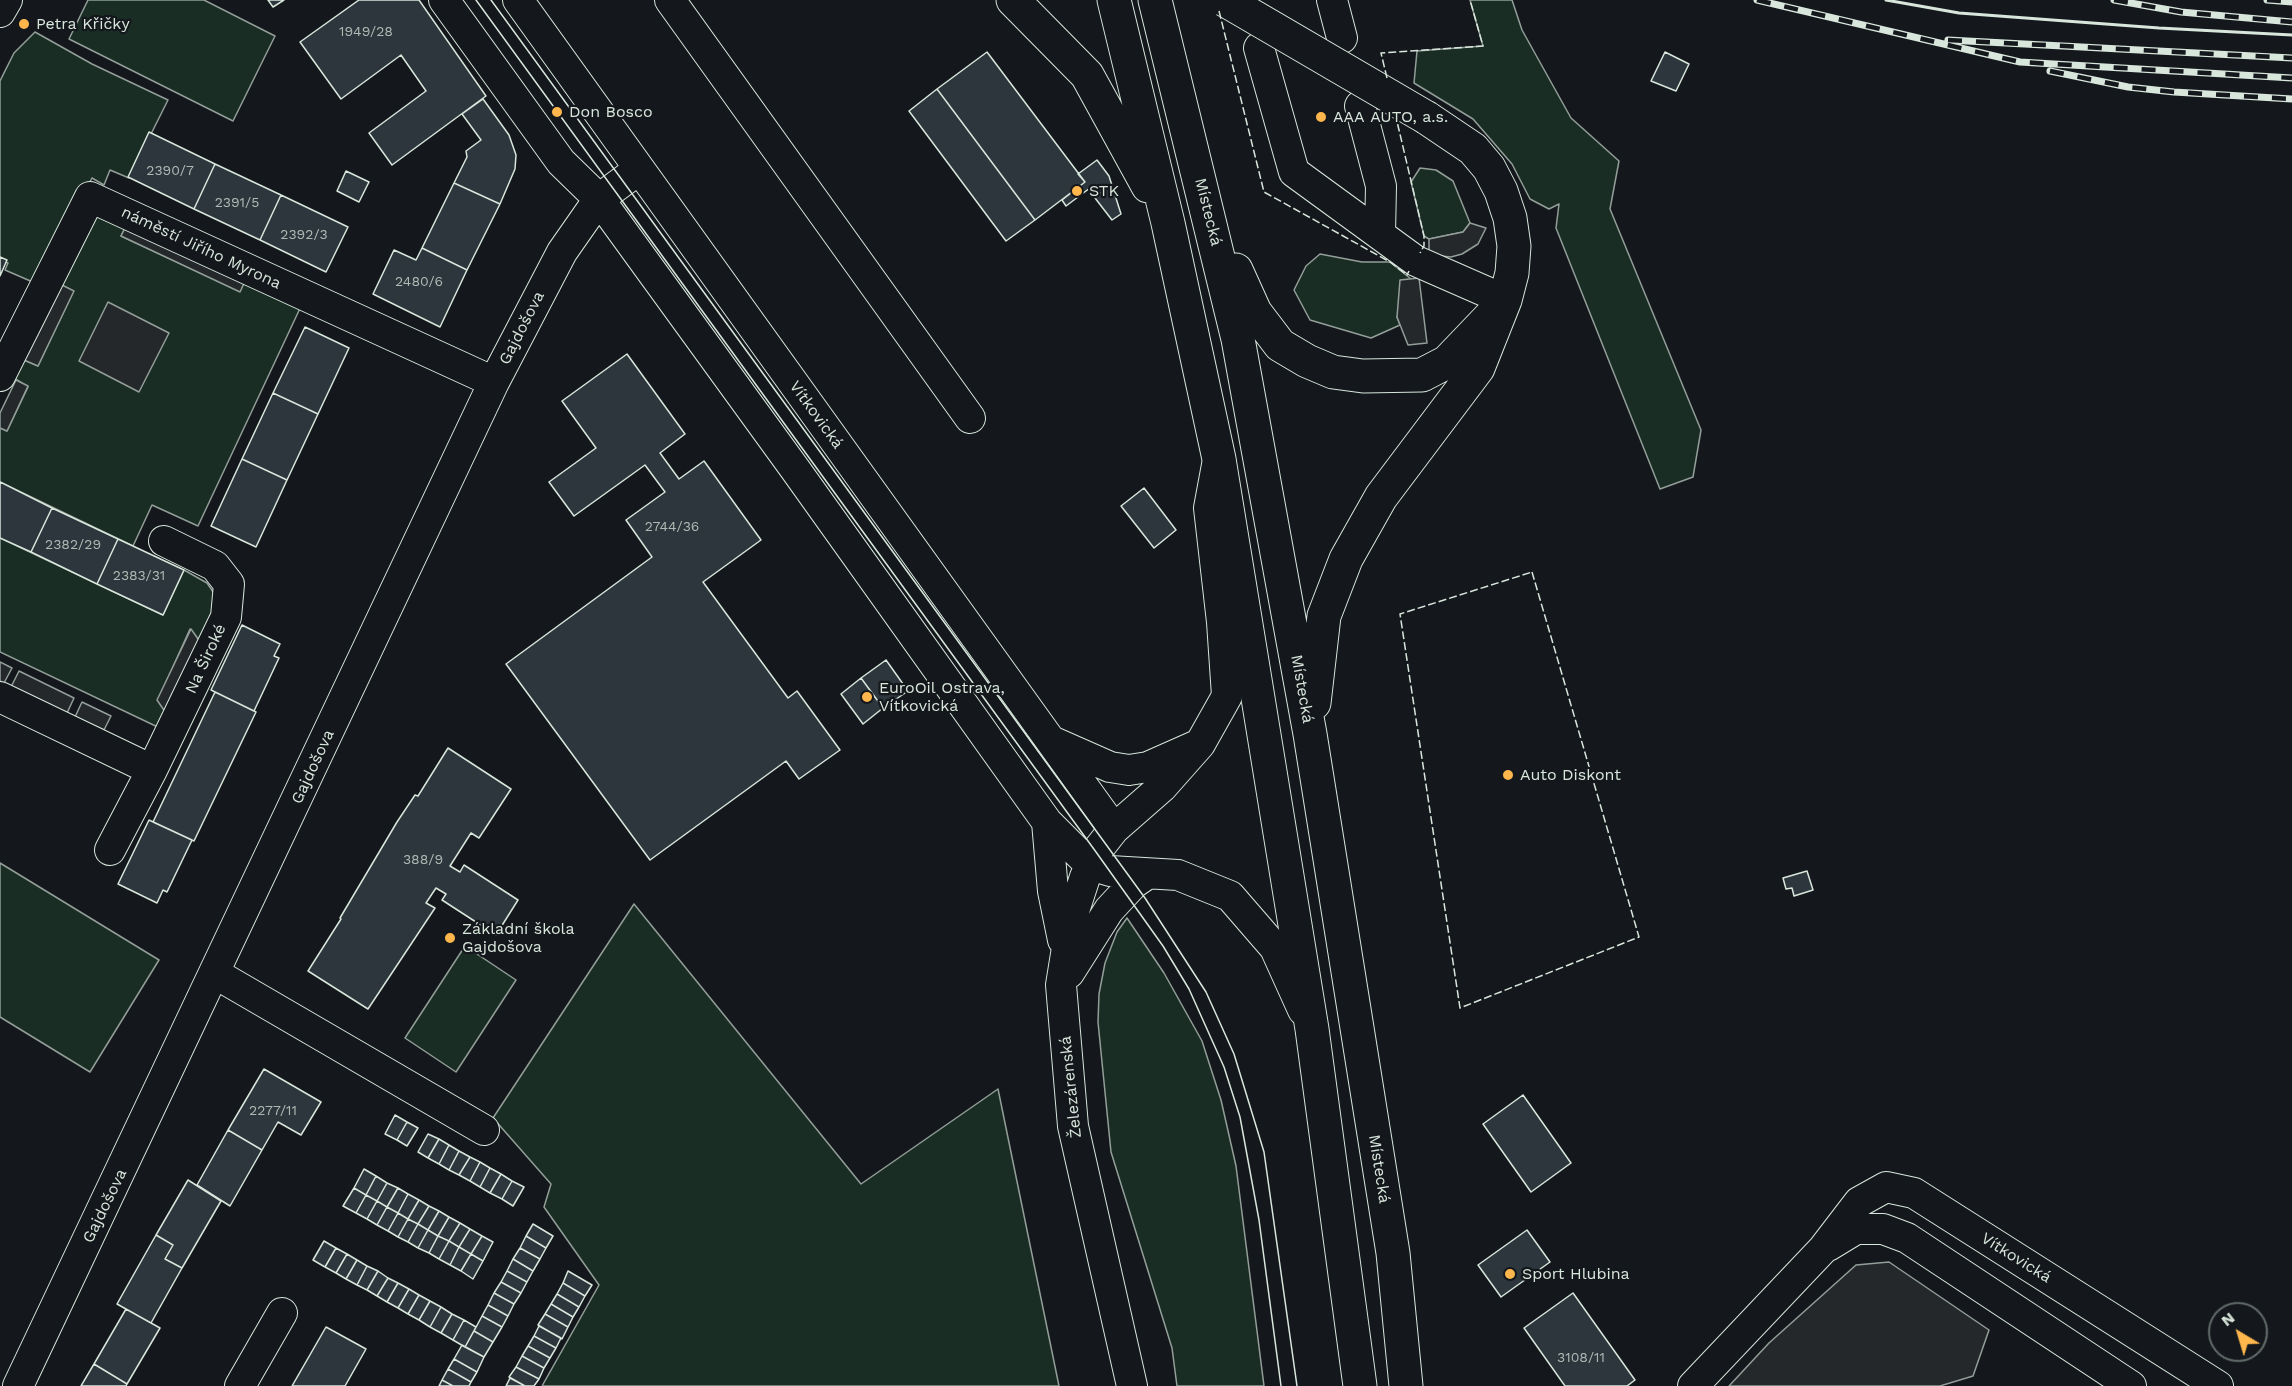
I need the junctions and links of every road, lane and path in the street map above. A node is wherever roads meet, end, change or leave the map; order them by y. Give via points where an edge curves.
1 (7, 0) edge
2 (444, 0) edge
3 (518, 0) edge
4 (670, 0) edge
5 (1012, 0) edge
6 (1114, 0) edge
7 (1155, 0) edge
8 (1225, 0) edge
9 (1332, 0) edge
10 (0, 12) edge
11 (1342, 38) dead end
12 (1259, 48) dead end
13 (1360, 106) dead end
14 (638, 170) junction
15 (599, 199) junction
16 (1205, 203) junction
17 (1168, 223) junction
18 (1380, 234) junction
19 (1505, 300) junction
20 (0, 376) edge
21 (494, 382) junction
22 (970, 418) dead end
23 (1219, 459) junction
24 (164, 541) dead end
25 (0, 697) edge
26 (1310, 734) junction
27 (1046, 738) junction
28 (1200, 744) junction
29 (152, 770) junction
30 (1047, 822) junction
31 (1114, 829) junction
32 (110, 850) dead end
33 (1090, 865) junction
34 (1147, 874) junction
35 (1066, 955) junction
36 (216, 974) junction
37 (1061, 985) junction
38 (1312, 1029) junction
39 (484, 1130) dead end
40 (1823, 1249) junction
41 (282, 1313) dead end
42 (18, 1386) edge
43 (240, 1386) edge
44 (1132, 1386) edge
45 (1360, 1386) edge
46 (1406, 1386) edge
47 (1693, 1386) edge
48 (2131, 1386) edge
49 (2218, 1386) edge

1 - 10 street
2 - 15 street via 561,162
3 - 14 street, Vítkovická
4 - 22 street
5 - 17 highway via 1087,75
6 - 17 highway
7 - 16 highway, Místecká
8 - 19 highway, bridge via 1473,149 1489,168 1510,218 1514,246
9 - 11 street
12 - 18 street via 1294,172
13 - 18 street via 1381,186
14 - 15 street, Gajdošova
14 - 27 street, Vítkovická
15 - 21 street, Gajdošova via 562,252
15 - 30 street
16 - 19 highway via 1255,312 1280,345 1333,372 1392,378 1422,375 1447,362
16 - 26 highway, Místecká via 1238,339
17 - 23 highway
18 - 19 street via 1416,261
19 - 26 highway via 1478,368 1381,497 1346,559 1324,616
20 - 21 street, náměstí Jiřího Myrona via 90,197
21 - 36 street, Gajdošova
23 - 28 street, Železárenská via 1209,508 1227,696
23 - 38 highway
24 - 29 street, Na Široké via 215,566 229,584 226,617
25 - 29 street
26 - 46 highway, Místecká via 1393,1253
27 - 28 street via 1110,767 1129,770 1148,767
27 - 31 street, Vítkovická
28 - 31 street, Železárenská via 1162,787
29 - 32 street, Na Široké
30 - 33 street
30 - 35 street via 1053,891
31 - 33 street, Železárenská
33 - 34 street
33 - 35 street, Železárenská via 1072,917
34 - 37 street via 1109,910
34 - 38 street via 1178,875 1230,896 1275,948
35 - 37 street, Železárenská
36 - 39 street
36 - 42 street, Gajdošova
37 - 44 street, Železárenská via 1073,1126
38 - 45 highway
40 - 47 street, Vítkovická
40 - 48 street, Vítkovická via 1856,1229 1883,1229 1907,1238
40 - 49 street, Vítkovická via 1859,1202 1886,1187 1914,1193
41 - 43 street

